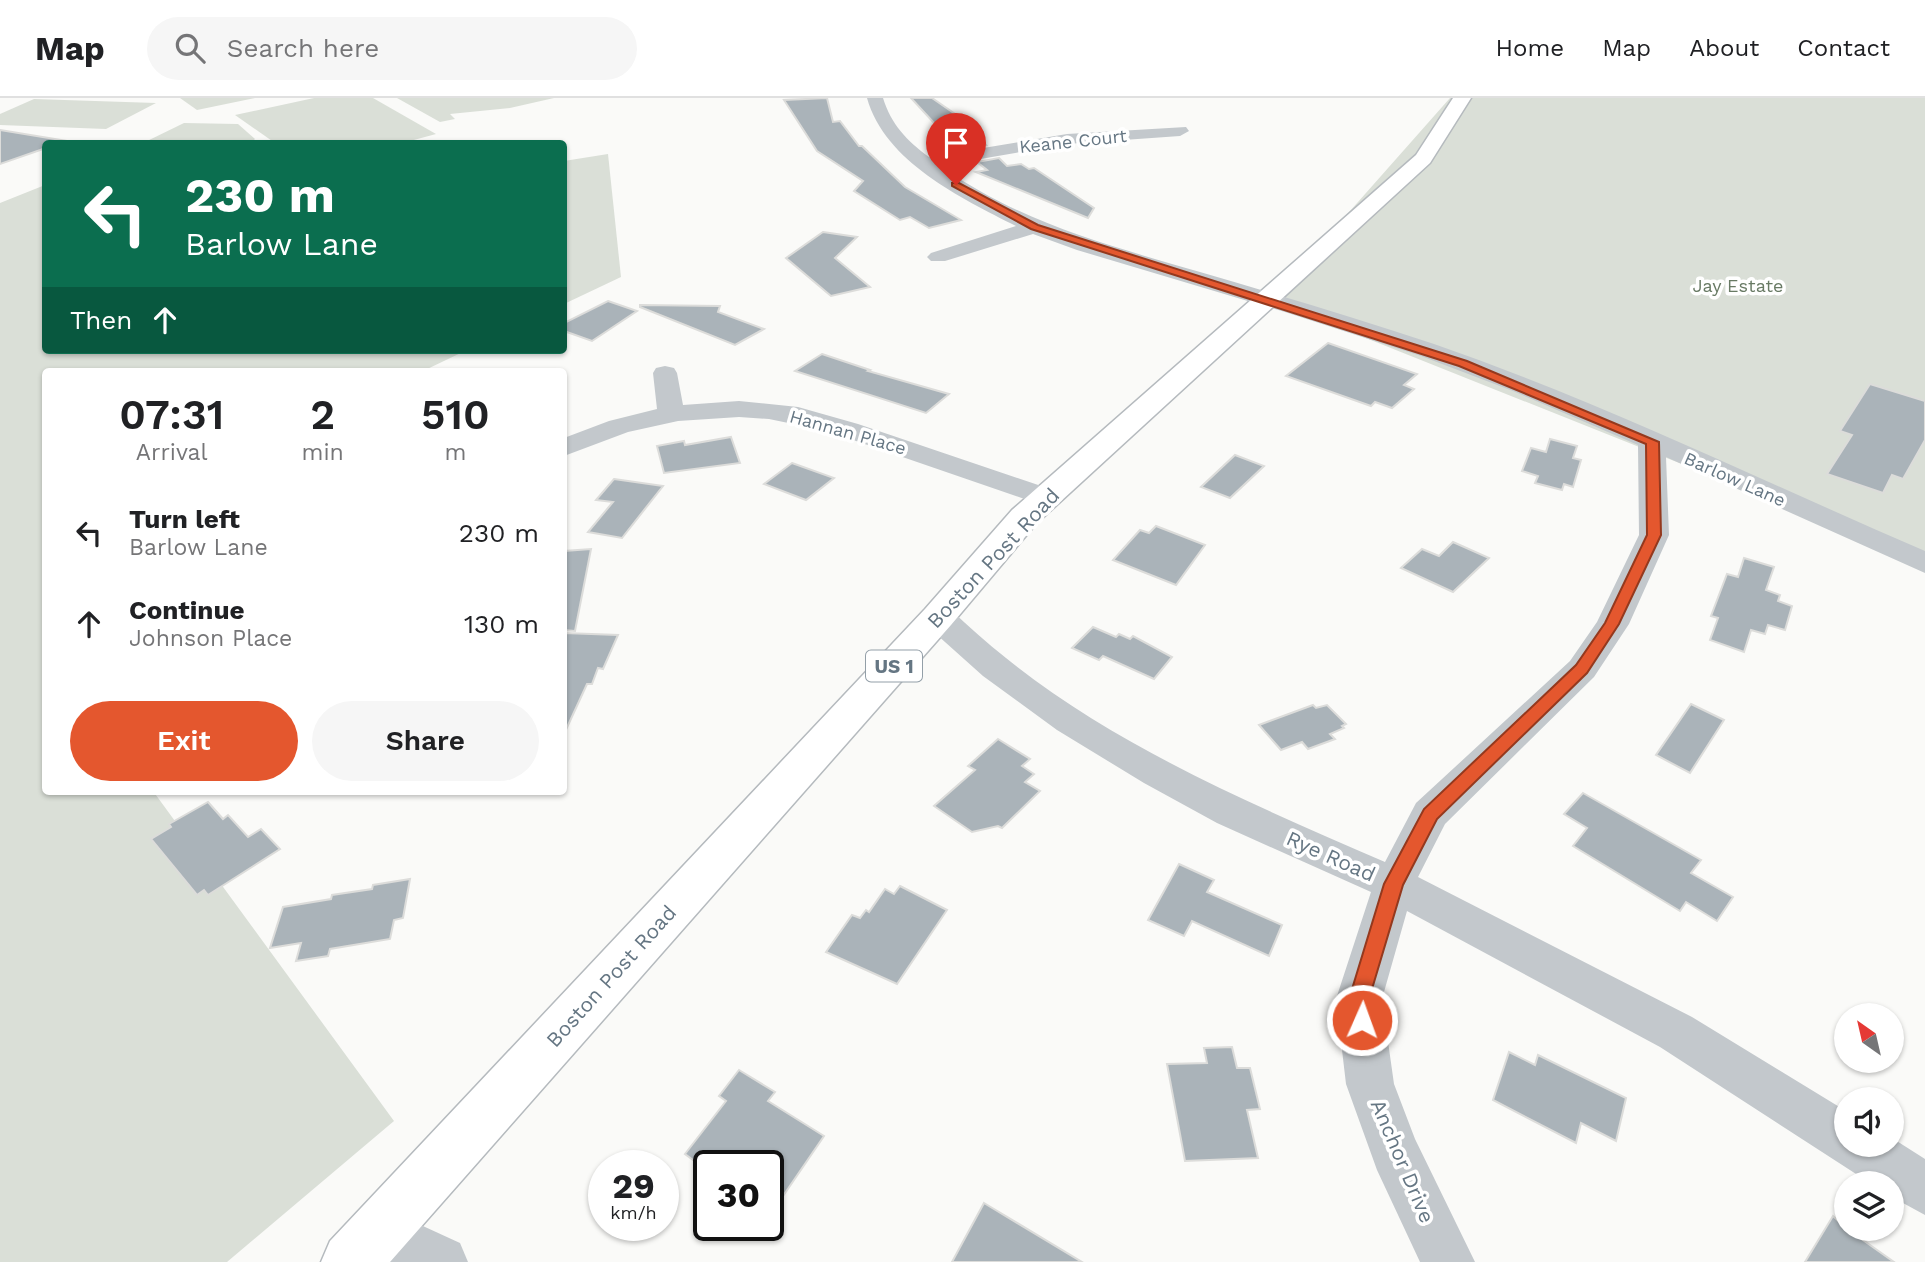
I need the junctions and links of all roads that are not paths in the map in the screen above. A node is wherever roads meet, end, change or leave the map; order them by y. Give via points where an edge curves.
1 (875, 98) edge
2 (1462, 98) edge
3 (1180, 131) dead end
4 (925, 163) junction
5 (1035, 227) junction
6 (938, 257) dead end
7 (1268, 299) junction
8 (665, 373) dead end
9 (671, 415) junction
10 (1652, 442) junction
11 (567, 447) edge
12 (1046, 497) junction
13 (1925, 563) edge
14 (938, 617) junction
15 (1394, 884) junction
16 (1834, 1131) edge
17 (1875, 1157) edge
18 (1925, 1189) edge
19 (364, 1247) edge
20 (442, 1262) edge
21 (1448, 1262) edge

1 - 4 street, Barlow Lane via 888,129
2 - 7 main road, Boston Post Road / US 1 via 1423,159
3 - 4 street, Keane Court via 1067,139
4 - 5 street, Barlow Lane
5 - 6 street
5 - 7 street, Barlow Lane
7 - 10 street, Barlow Lane via 1463,363
7 - 12 main road, Boston Post Road / US 1
8 - 9 street
9 - 11 street, Hannan Place via 603,432
9 - 12 street, Hannan Place via 755,410 797,415
10 - 13 street, Barlow Lane
10 - 15 street, Anchor Drive via 1654,535 1612,624 1582,669 1430,814
12 - 14 main road, Boston Post Road / US 1
14 - 15 street, Rye Road via 995,668 1070,721 1157,773 1231,812
14 - 19 main road, Boston Post Road / US 1
15 - 16 street, Rye Road via 1676,1032
15 - 21 street, Anchor Drive via 1359,999 1370,1084 1395,1152
17 - 18 street
19 - 20 street

